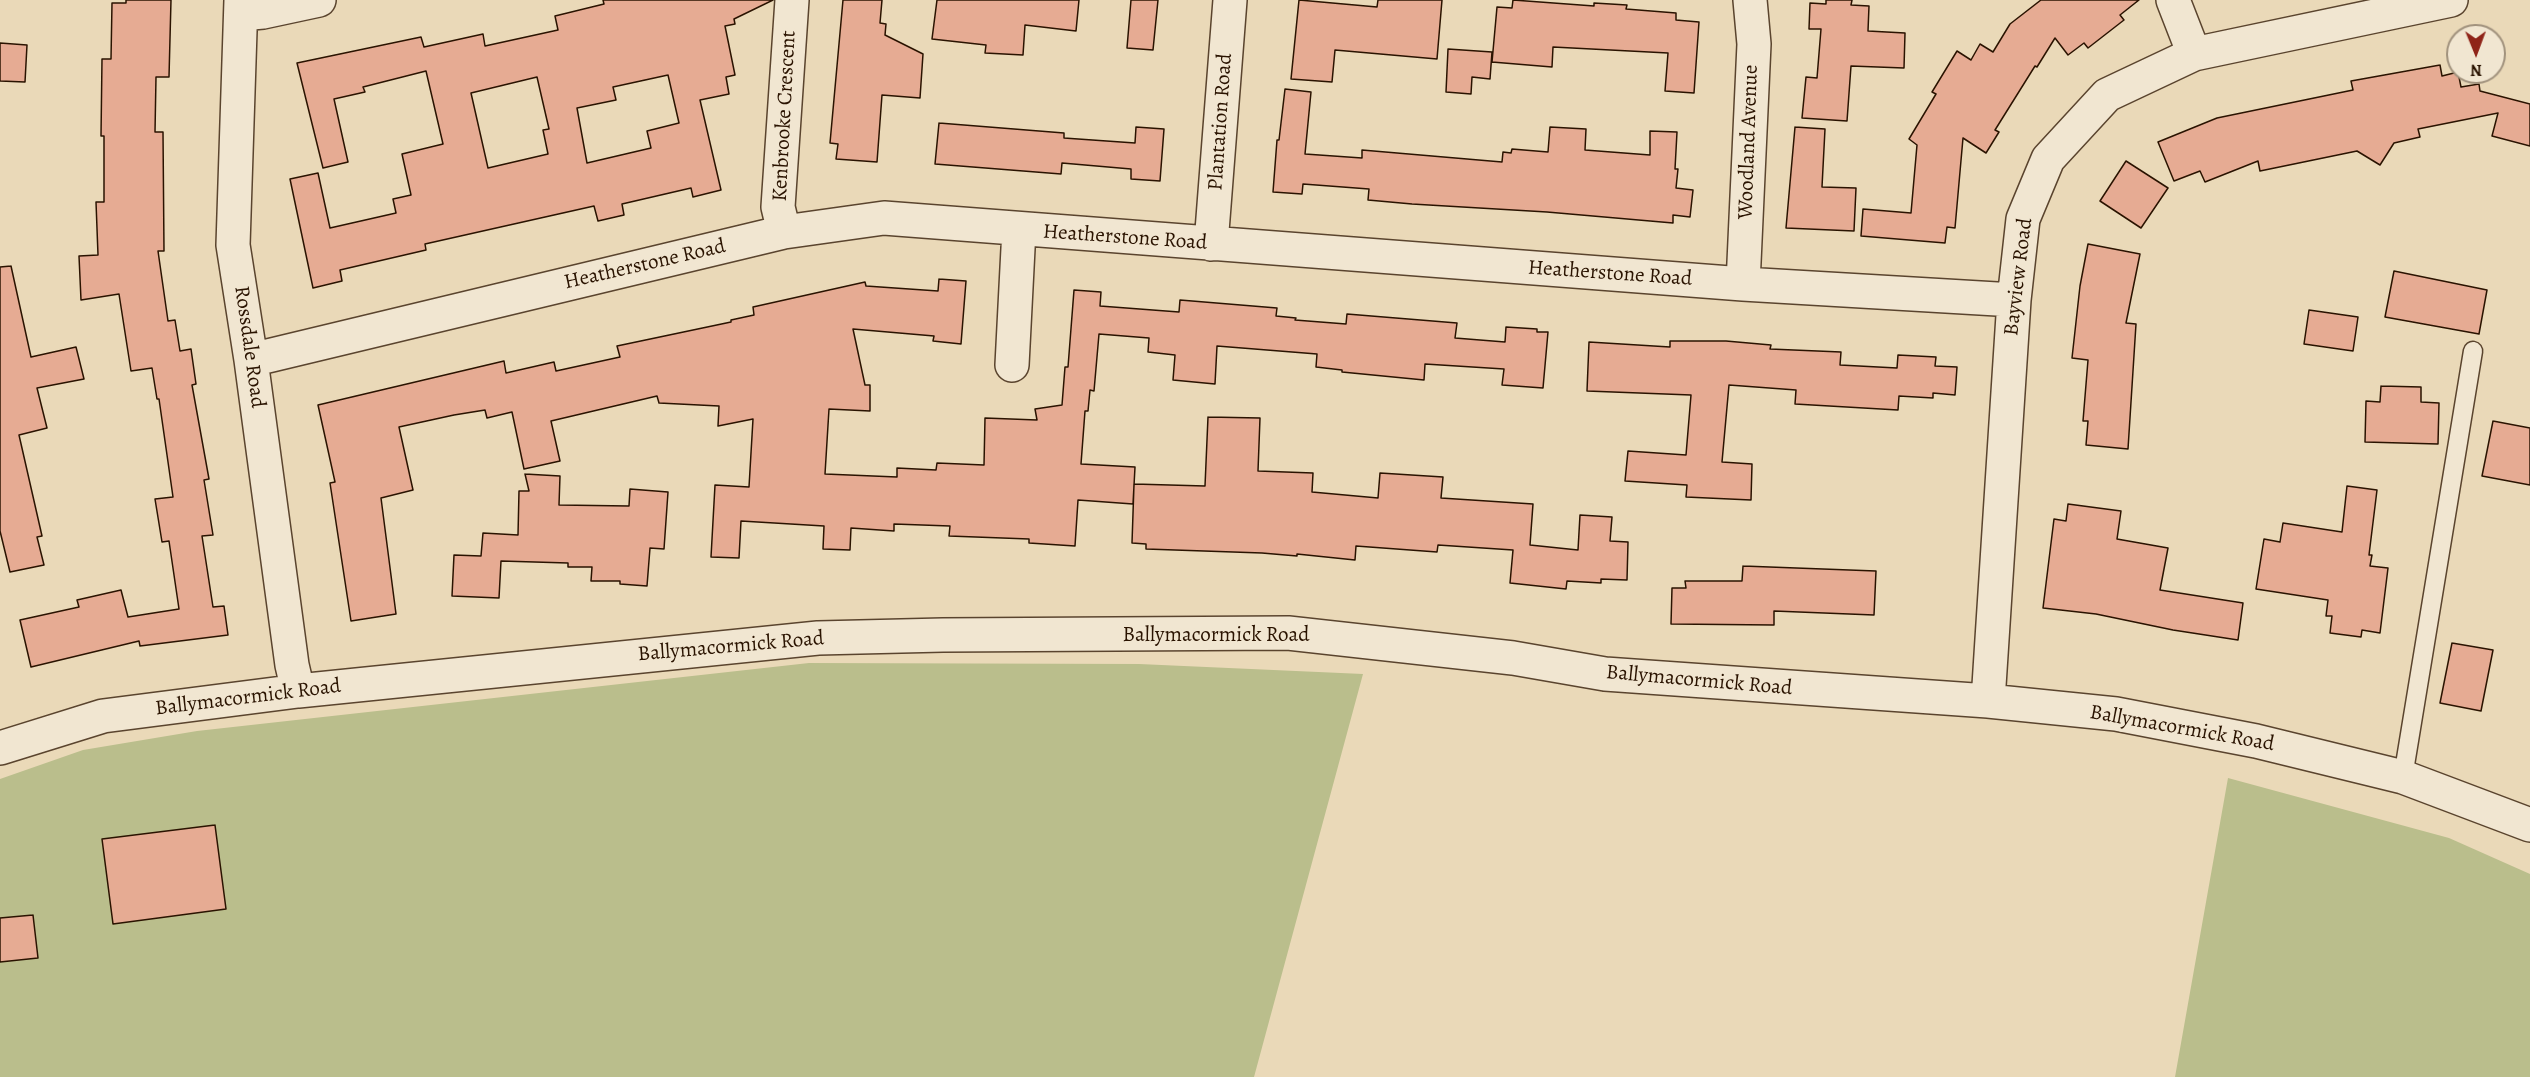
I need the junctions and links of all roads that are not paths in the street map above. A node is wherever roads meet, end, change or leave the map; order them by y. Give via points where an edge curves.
1 (319, 0) edge
2 (792, 0) edge
3 (1230, 0) edge
4 (1750, 0) edge
5 (2173, 0) edge
6 (2451, 0) edge
7 (241, 7) edge
8 (2194, 54) junction
9 (1019, 229) junction
10 (784, 232) junction
11 (1211, 244) junction
12 (1743, 284) junction
13 (2014, 300) junction
14 (2473, 351) dead end
15 (252, 360) junction
16 (1012, 365) dead end
17 (298, 691) junction
18 (1988, 701) junction
19 (0, 748) edge
20 (2403, 777) junction
21 (2530, 825) edge

1 - 7 street via 262,12
2 - 10 street, Kenbrooke Crescent via 778,207
3 - 11 street, Plantation Road
4 - 12 street, Woodland Avenue via 1754,44
5 - 8 street
6 - 8 street, Bayview Road
7 - 15 street, Rossdale Road via 233,245
8 - 13 street, Bayview Road via 2106,95 2048,159 2023,219
9 - 10 street, Heatherstone Road via 884,218
9 - 11 street, Heatherstone Road
9 - 16 street
10 - 15 street, Heatherstone Road
11 - 12 street, Heatherstone Road
12 - 13 street, Heatherstone Road
13 - 18 street, Bayview Road
14 - 20 lane
15 - 17 street, Rossdale Road
17 - 18 street, Ballymacormick Road via 818,638 1288,633 1513,658 1605,674
17 - 19 street, Ballymacormick Road via 103,716
18 - 20 street, Ballymacormick Road via 2115,714 2256,741
20 - 21 street, Ballymacormick Road

